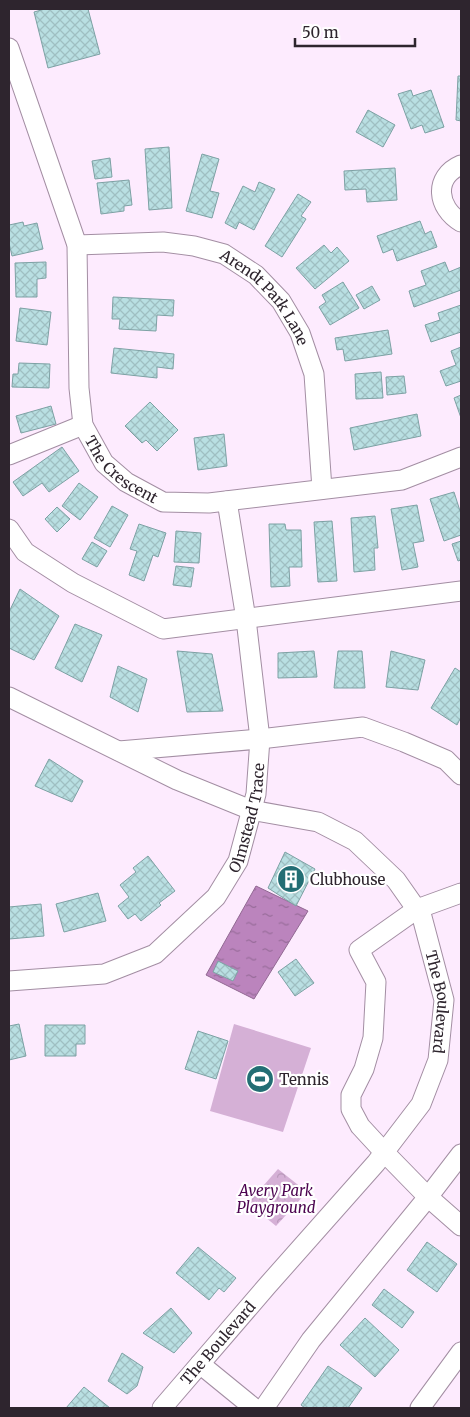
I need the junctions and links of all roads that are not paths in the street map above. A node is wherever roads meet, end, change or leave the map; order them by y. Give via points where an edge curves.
1 (9, 48) edge
2 (461, 165) edge
3 (461, 222) edge
4 (77, 245) junction
5 (83, 425) junction
6 (9, 455) edge
7 (461, 457) edge
8 (322, 489) junction
9 (227, 501) junction
10 (9, 530) edge
11 (461, 592) edge
12 (246, 618) junction
13 (9, 697) edge
14 (260, 739) junction
15 (118, 751) junction
16 (461, 775) edge
17 (251, 810) junction
18 (461, 893) edge
19 (417, 909) junction
20 (9, 981) edge
21 (384, 1152) junction
22 (461, 1154) edge
23 (428, 1197) junction
24 (461, 1226) edge
25 (461, 1352) edge
26 (200, 1364) junction
27 (162, 1408) edge
28 (254, 1408) edge
29 (264, 1408) edge
30 (420, 1408) edge

1 - 4 street, The Crescent
2 - 3 street via 450,172 442,190 446,209
4 - 5 street, The Crescent via 79,388
4 - 8 street, Arendt Park Lane via 163,242 194,246 224,254 256,275 281,302 300,333 314,374
5 - 6 street
5 - 9 street, The Crescent via 104,463 126,482 163,502
7 - 8 street, The Crescent via 402,480
8 - 9 street, The Crescent
9 - 12 street, Olmstead Trace
10 - 12 street via 25,552 49,568 163,629
11 - 12 street
12 - 14 street, Olmstead Trace
13 - 15 street, The Boulevard
14 - 15 street
14 - 16 street via 363,728 446,760
14 - 17 street, Olmstead Trace via 256,794
15 - 17 street, The Boulevard via 176,780
17 - 19 street, The Boulevard via 318,822 355,842 396,880
17 - 20 street, Olmstead Trace via 238,861 216,897 155,954 104,974
18 - 19 street
19 - 21 street, The Boulevard via 422,917 444,1000 438,1060 421,1104
19 - 21 street via 359,950 376,982 373,1038 364,1070 351,1095 351,1109 360,1126
21 - 23 street
21 - 26 street, The Boulevard
22 - 23 street
23 - 24 street
23 - 29 street via 311,1340
25 - 30 street
26 - 27 street, The Boulevard
26 - 28 street

